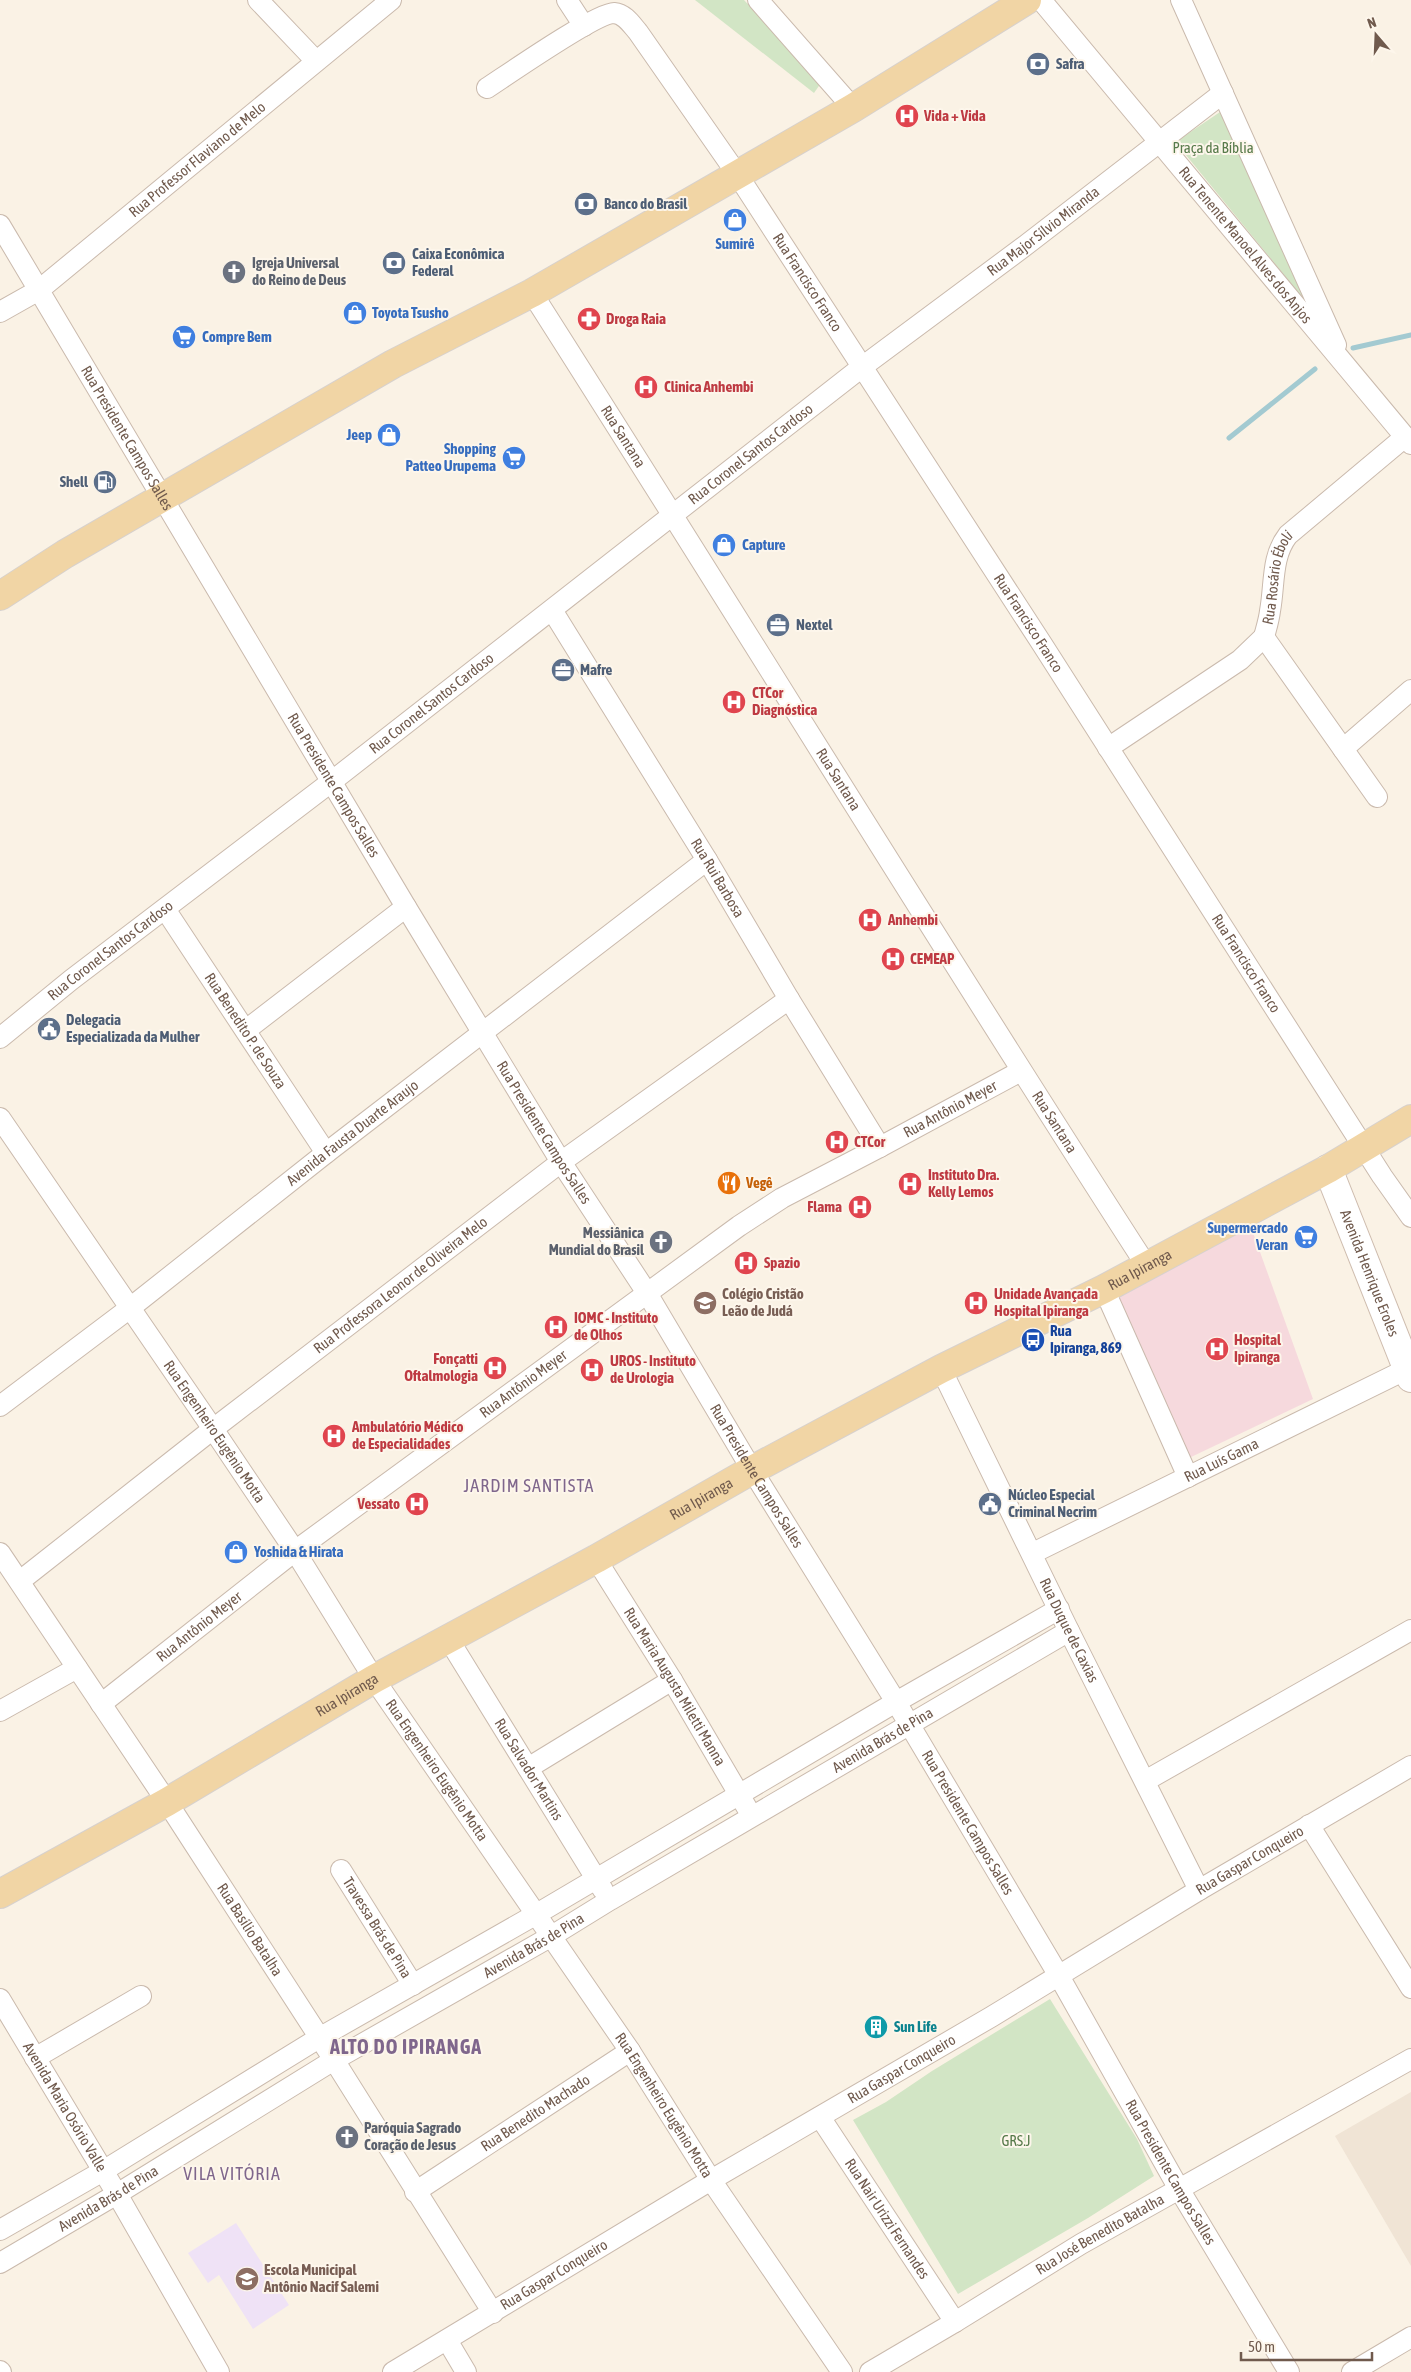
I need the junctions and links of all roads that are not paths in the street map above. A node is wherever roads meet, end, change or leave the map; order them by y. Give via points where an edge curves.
1 (258, 0) edge
2 (391, 0) edge
3 (567, 0) edge
4 (758, 0) edge
5 (1027, 0) edge
6 (1041, 0) edge
7 (1181, 0) edge
8 (584, 26) junction
9 (316, 61) junction
10 (487, 88) dead end
11 (1222, 94) junction
12 (853, 108) junction
13 (1158, 143) junction
14 (737, 174) junction
15 (0, 225) edge
16 (39, 290) junction
17 (532, 294) junction
18 (0, 312) edge
19 (862, 367) junction
20 (1350, 372) junction
21 (1408, 441) edge
22 (163, 497) junction
23 (674, 515) junction
24 (0, 596) edge
25 (552, 610) junction
26 (1264, 638) junction
27 (1411, 690) edge
28 (1108, 748) junction
29 (1343, 749) junction
30 (331, 782) junction
31 (1377, 797) dead end
32 (708, 860) junction
33 (406, 908) junction
34 (165, 909) junction
35 (789, 999) junction
36 (246, 1030) junction
37 (483, 1032) junction
38 (0, 1038) edge
39 (1021, 1071) junction
40 (0, 1118) edge
41 (1411, 1120) edge
42 (880, 1148) junction
43 (1364, 1148) junction
44 (326, 1153) junction
45 (561, 1162) junction
46 (1328, 1169) junction
47 (1411, 1217) edge
48 (1146, 1265) junction
49 (1104, 1289) junction
50 (647, 1293) junction
51 (130, 1308) junction
52 (942, 1369) junction
53 (1410, 1372) edge
54 (0, 1406) edge
55 (213, 1429) junction
56 (752, 1470) junction
57 (1188, 1477) junction
58 (295, 1551) junction
59 (0, 1553) edge
60 (1033, 1553) junction
61 (596, 1559) junction
62 (20, 1580) junction
63 (1059, 1609) junction
64 (1411, 1630) edge
65 (1069, 1631) junction
66 (449, 1640) junction
67 (77, 1668) junction
68 (374, 1679) junction
69 (672, 1680) junction
70 (896, 1702) junction
71 (101, 1704) junction
72 (0, 1711) edge
73 (908, 1724) junction
74 (1411, 1766) edge
75 (528, 1768) junction
76 (1145, 1781) junction
77 (740, 1796) junction
78 (167, 1802) junction
79 (752, 1816) junction
80 (1309, 1825) junction
81 (341, 1870) dead end
82 (596, 1879) junction
83 (1199, 1890) junction
84 (0, 1894) edge
85 (610, 1900) junction
86 (535, 1916) junction
87 (550, 1937) junction
88 (446, 1966) junction
89 (1059, 1976) junction
90 (413, 1984) junction
91 (1411, 1988) edge
92 (459, 1989) junction
93 (141, 1996) dead end
94 (0, 1999) edge
95 (319, 2038) junction
96 (630, 2051) junction
97 (35, 2058) junction
98 (1411, 2059) edge
99 (334, 2060) junction
100 (820, 2117) junction
101 (102, 2171) junction
102 (711, 2180) junction
103 (1179, 2189) junction
104 (415, 2192) junction
105 (117, 2194) junction
106 (0, 2230) edge
107 (0, 2263) edge
108 (493, 2313) junction
109 (955, 2322) junction
110 (1411, 2337) edge
111 (447, 2340) junction
112 (219, 2372) edge
113 (393, 2372) edge
114 (466, 2372) edge
115 (842, 2372) edge
116 (870, 2372) edge
117 (1289, 2372) edge
118 (1352, 2372) edge

1 - 9 street
2 - 9 street, Rua Professor Flaviano de Melo
3 - 8 street
4 - 12 street
5 - 12 main road
6 - 13 street, Rua Tenente Manoel Alves dos Anjos
7 - 11 street
8 - 10 street
8 - 14 street, Rua Francisco Franco via 613,13 621,15 638,32
9 - 16 street, Rua Professor Flaviano de Melo
11 - 13 street, Rua Major Sílvio Miranda
11 - 20 street
12 - 14 main road
13 - 19 street, Rua Major Sílvio Miranda
13 - 20 street, Rua Tenente Manoel Alves dos Anjos
14 - 17 main road
14 - 19 street, Rua Francisco Franco
15 - 16 street, Rua Presidente Campos Salles
16 - 18 street, Rua Professor Flaviano de Melo
16 - 22 street, Rua Presidente Campos Salles
17 - 22 main road via 394,364
17 - 23 street, Rua Santana
19 - 23 street, Rua Coronel Santos Cardoso
19 - 28 street, Rua Francisco Franco
20 - 21 street, Rua Tenente Manoel Alves dos Anjos
21 - 26 street, Rua Rosário Éboli via 1288,535 1280,545
22 - 24 main road
22 - 30 street, Rua Presidente Campos Salles
23 - 25 street, Rua Coronel Santos Cardoso
23 - 39 street, Rua Santana
25 - 30 street, Rua Coronel Santos Cardoso
25 - 32 street, Rua Rui Barbosa
26 - 28 street via 1240,660
26 - 29 street, Rua Rosário Éboli
27 - 29 street
28 - 43 street, Rua Francisco Franco
29 - 31 street, Rua Rosário Éboli
30 - 33 street, Rua Presidente Campos Salles
30 - 34 street, Rua Coronel Santos Cardoso
32 - 35 street, Rua Rui Barbosa
32 - 37 street, Avenida Fausta Duarte Araujo
33 - 36 street
33 - 37 street, Rua Presidente Campos Salles
34 - 36 street, Rua Benedito P. de Souza
34 - 38 street, Rua Coronel Santos Cardoso
35 - 42 street, Rua Rui Barbosa
35 - 45 street, Rua Professora Leonor de Oliveira Melo
36 - 44 street, Rua Benedito P. de Souza
37 - 44 street, Avenida Fausta Duarte Araujo
37 - 45 street, Rua Presidente Campos Salles
39 - 42 street, Rua Antônio Meyer
39 - 48 street, Rua Santana
40 - 51 street, Rua Engenheiro Eugênio Motta
41 - 43 main road, Rua Ipiranga
42 - 50 street, Rua Antônio Meyer via 782,1198
43 - 46 main road, Rua Ipiranga
43 - 47 street, Rua Francisco Franco
44 - 51 street, Avenida Fausta Duarte Araujo
45 - 50 street, Rua Presidente Campos Salles
45 - 55 street, Rua Professora Leonor de Oliveira Melo
46 - 48 main road, Rua Ipiranga
46 - 53 main road, Avenida Henrique Eroles
48 - 49 main road, Rua Ipiranga
49 - 52 main road, Rua Ipiranga
49 - 57 street
50 - 56 street, Rua Presidente Campos Salles
50 - 58 street, Rua Antônio Meyer
51 - 54 street, Avenida Fausta Duarte Araujo
51 - 55 street, Rua Engenheiro Eugênio Motta
52 - 56 main road, Rua Ipiranga
52 - 60 street, Rua Duque de Caxias
53 - 57 street, Rua Luís Gama
55 - 58 street, Rua Engenheiro Eugênio Motta
55 - 62 street, Rua Professora Leonor de Oliveira Melo
56 - 61 main road, Rua Ipiranga
56 - 70 street, Rua Presidente Campos Salles
57 - 60 street, Rua Luís Gama
58 - 68 street, Rua Engenheiro Eugênio Motta
58 - 71 street, Rua Antônio Meyer
59 - 62 street, Rua Basílio Batalha
60 - 63 street, Rua Duque de Caxias
61 - 66 main road, Rua Ipiranga
61 - 69 street, Rua Maria Augusta Miletti Manna
62 - 67 street, Rua Basílio Batalha
63 - 65 street, Rua Duque de Caxias
63 - 70 street, Avenida Brás de Pina
64 - 76 street
65 - 73 street, Avenida Brás de Pina
65 - 76 street, Rua Duque de Caxias
66 - 68 main road, Rua Ipiranga
66 - 75 street, Rua Salvador Martins
67 - 71 street, Rua Basílio Batalha
67 - 72 street
68 - 78 main road, Rua Ipiranga
68 - 86 street, Rua Engenheiro Eugênio Motta
69 - 75 street
69 - 77 street, Rua Maria Augusta Miletti Manna
70 - 73 street, Rua Presidente Campos Salles
70 - 77 street, Avenida Brás de Pina
71 - 78 street, Rua Basílio Batalha
73 - 79 street, Avenida Brás de Pina
73 - 89 street, Rua Presidente Campos Salles
74 - 80 street, Rua Gaspar Conqueiro
75 - 82 street, Rua Salvador Martins
76 - 83 street, Rua Duque de Caxias
77 - 79 street, Rua Maria Augusta Miletti Manna
77 - 82 street, Avenida Brás de Pina
78 - 84 main road, Rua Ipiranga
78 - 95 street, Rua Basílio Batalha
79 - 85 street, Avenida Brás de Pina
80 - 83 street, Rua Gaspar Conqueiro
80 - 91 street
81 - 90 street, Travessa Brás de Pina
82 - 85 street, Rua Salvador Martins
82 - 86 street, Avenida Brás de Pina
83 - 89 street, Rua Gaspar Conqueiro
85 - 87 street, Avenida Brás de Pina
86 - 87 street, Rua Engenheiro Eugênio Motta
86 - 88 street, Avenida Brás de Pina
87 - 92 street, Avenida Brás de Pina
87 - 96 street, Rua Engenheiro Eugênio Motta
88 - 90 street, Avenida Brás de Pina
88 - 92 street
89 - 100 street, Rua Gaspar Conqueiro
89 - 103 street, Rua Presidente Campos Salles
90 - 95 street, Avenida Brás de Pina
92 - 99 street, Avenida Brás de Pina
93 - 97 street
94 - 97 street, Avenida Maria Osório Valle
95 - 99 street, Rua Basílio Batalha
95 - 101 street, Avenida Brás de Pina
96 - 102 street, Rua Engenheiro Eugênio Motta
96 - 104 street, Rua Benedito Machado
97 - 101 street, Avenida Maria Osório Valle
98 - 103 street, Rua José Benedito Batalha
99 - 104 street, Rua Basílio Batalha
99 - 105 street, Avenida Brás de Pina
100 - 102 street, Rua Gaspar Conqueiro
100 - 109 street, Rua Nair Urizzi Fernandes
101 - 105 street, Avenida Maria Osório Valle
101 - 106 street, Avenida Brás de Pina
102 - 108 street, Rua Gaspar Conqueiro
102 - 115 street, Rua Engenheiro Eugênio Motta
103 - 109 street, Rua José Benedito Batalha via 1080,2244
103 - 117 street, Rua Presidente Campos Salles
104 - 108 street, Rua Basílio Batalha
105 - 107 street, Avenida Brás de Pina
105 - 112 street, Avenida Maria Osório Valle
108 - 111 street, Rua Gaspar Conqueiro
109 - 116 street, Rua José Benedito Batalha
110 - 118 street
111 - 113 street, Rua Gaspar Conqueiro
111 - 114 street

